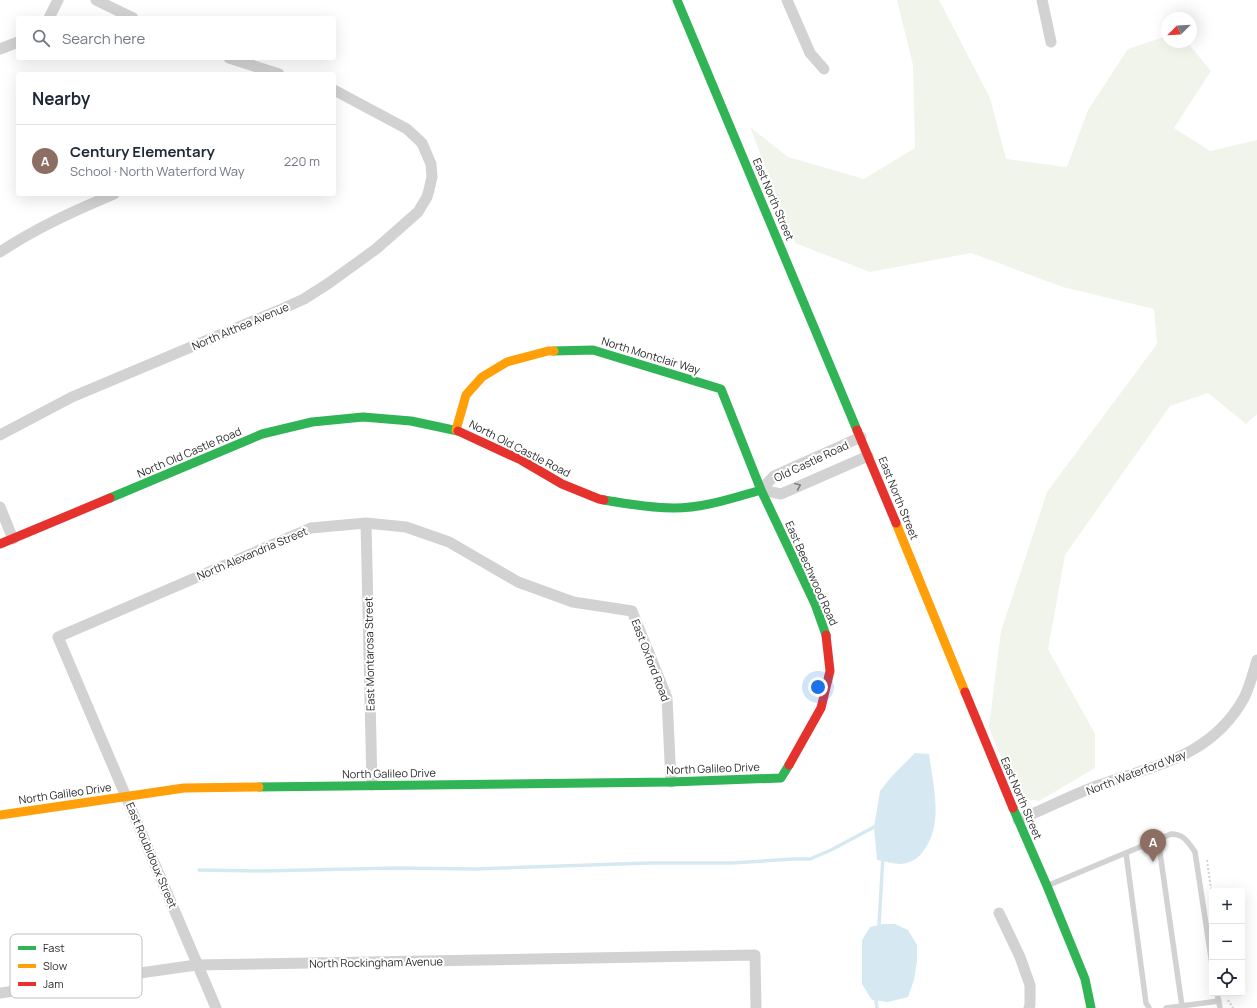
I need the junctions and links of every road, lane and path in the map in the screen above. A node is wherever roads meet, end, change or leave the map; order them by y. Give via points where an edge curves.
1 (58, 0) edge
2 (96, 0) edge
3 (677, 0) edge
4 (787, 0) edge
5 (1042, 0) edge
6 (50, 16) edge
7 (129, 16) edge
8 (1051, 42) dead end
9 (16, 43) edge
10 (0, 50) edge
11 (232, 60) edge
12 (824, 69) dead end
13 (250, 70) edge
14 (264, 72) edge
15 (336, 91) edge
16 (109, 196) edge
17 (0, 252) edge
18 (456, 430) junction
19 (0, 435) edge
20 (860, 437) junction
21 (868, 456) junction
22 (761, 490) junction
23 (0, 507) edge
24 (366, 523) junction
25 (13, 539) junction
26 (0, 544) edge
27 (632, 611) joint
28 (58, 637) joint
29 (1257, 660) edge
30 (781, 778) joint
31 (671, 782) junction
32 (372, 784) junction
33 (126, 796) junction
34 (0, 815) edge
35 (1018, 820) junction
36 (1158, 840) junction
37 (1126, 853) junction
38 (1208, 860) dead end
39 (1046, 886) junction
40 (1211, 888) edge
41 (999, 913) dead end
42 (1211, 960) edge
43 (198, 965) junction
44 (142, 972) edge
45 (10, 991) edge
46 (0, 993) edge
47 (1218, 996) edge
48 (1227, 997) dead end
49 (1219, 1001) junction
50 (1182, 1006) junction
51 (216, 1008) edge
52 (756, 1008) edge
53 (1029, 1008) edge
54 (1091, 1008) edge
55 (1149, 1008) edge
56 (1166, 1008) edge
57 (1220, 1008) edge
58 (1233, 1008) edge

1 - 6 street
2 - 7 street
3 - 20 street, East North Street
4 - 12 street via 810,54
5 - 8 street
9 - 10 street
11 - 13 street
13 - 14 street
15 - 19 street, North Althea Avenue via 408,129 422,143 431,164 432,177 427,198 418,212 376,249 304,299 72,397
16 - 17 street via 69,213
18 - 22 street, North Old Castle Road via 520,460 562,484 599,499 638,506 675,508 709,504
18 - 22 street, North Montclair Way via 466,395 482,377 507,362 548,351 593,350 721,389
18 - 25 street, North Old Castle Road via 411,421 364,418 312,422 262,434
20 - 21 street, East North Street
20 - 22 street, Old Castle Road via 774,476
22 -> 21 street, Old Castle Road via 781,494
21 - 35 street, East North Street
22 - 30 street, East Beechwood Road via 815,604 826,635 830,671 821,708
23 - 25 street
24 - 27 street, North Alexandria Street via 406,527 449,542 518,582 573,602
24 - 28 street, North Alexandria Street via 311,528
24 - 32 street, East Montarosa Street
25 - 26 street, North Old Castle Road
27 - 31 street, East Oxford Road via 668,698
28 - 33 street, East Roubidoux Street
29 - 35 street, North Waterford Way via 1251,682 1236,710 1217,733 1196,749 1173,761 1097,786
30 - 31 street, North Galileo Drive
31 - 32 street, North Galileo Drive
32 - 33 street, North Galileo Drive via 184,788
33 - 34 street, North Galileo Drive
33 - 43 street, East Roubidoux Street
35 - 39 street, East North Street
36 - 37 lane
36 - 42 lane via 1171,834 1178,834 1189,842 1195,852
36 - 50 lane
37 - 39 lane
37 - 55 lane via 1146,1002
38 - 40 path
39 - 54 street, East North Street via 1085,979
41 - 53 street via 1030,984
43 - 44 street, North Rockingham Avenue
43 - 51 street, East Roubidoux Street
43 - 52 street, North Rockingham Avenue via 755,955
45 - 46 street, North Rockingham Avenue
47 - 49 lane
48 - 58 path
49 - 50 lane
49 - 57 lane
50 - 56 lane

